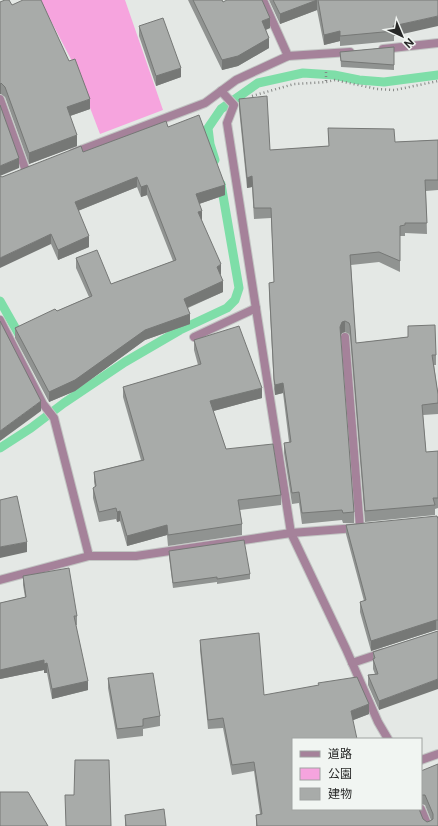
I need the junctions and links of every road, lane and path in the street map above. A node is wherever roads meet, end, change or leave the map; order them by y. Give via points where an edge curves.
1 (263, 0) edge
2 (438, 43) edge
3 (378, 49) edge
4 (355, 51) edge
5 (288, 56) junction
6 (326, 77) dead end
7 (326, 82) junction
8 (438, 82) edge
9 (221, 91) junction
10 (0, 99) edge
11 (234, 105) junction
12 (63, 157) edge
13 (26, 171) edge
14 (256, 308) junction
15 (0, 320) edge
16 (194, 337) dead end
17 (345, 337) dead end
18 (291, 533) junction
19 (90, 556) junction
20 (0, 580) edge
21 (388, 651) edge
22 (352, 663) junction
23 (387, 738) edge
24 (438, 754) edge
25 (422, 760) edge
26 (420, 810) edge
27 (428, 826) edge

1 - 5 street
2 - 3 street
4 - 5 street
5 - 9 street via 236,80
6 - 7 path
7 - 8 path via 335,80 395,90
7 - 11 path via 294,84 246,97
9 - 11 street
9 - 12 street via 205,103
10 - 13 street
11 - 14 street via 227,123
14 - 16 street
14 - 18 street
15 - 19 street via 43,404 54,418
17 - 18 street via 364,528
18 - 19 street via 136,556
18 - 22 street
19 - 20 street
21 - 22 street
22 - 23 street
24 - 25 street
26 - 27 street

